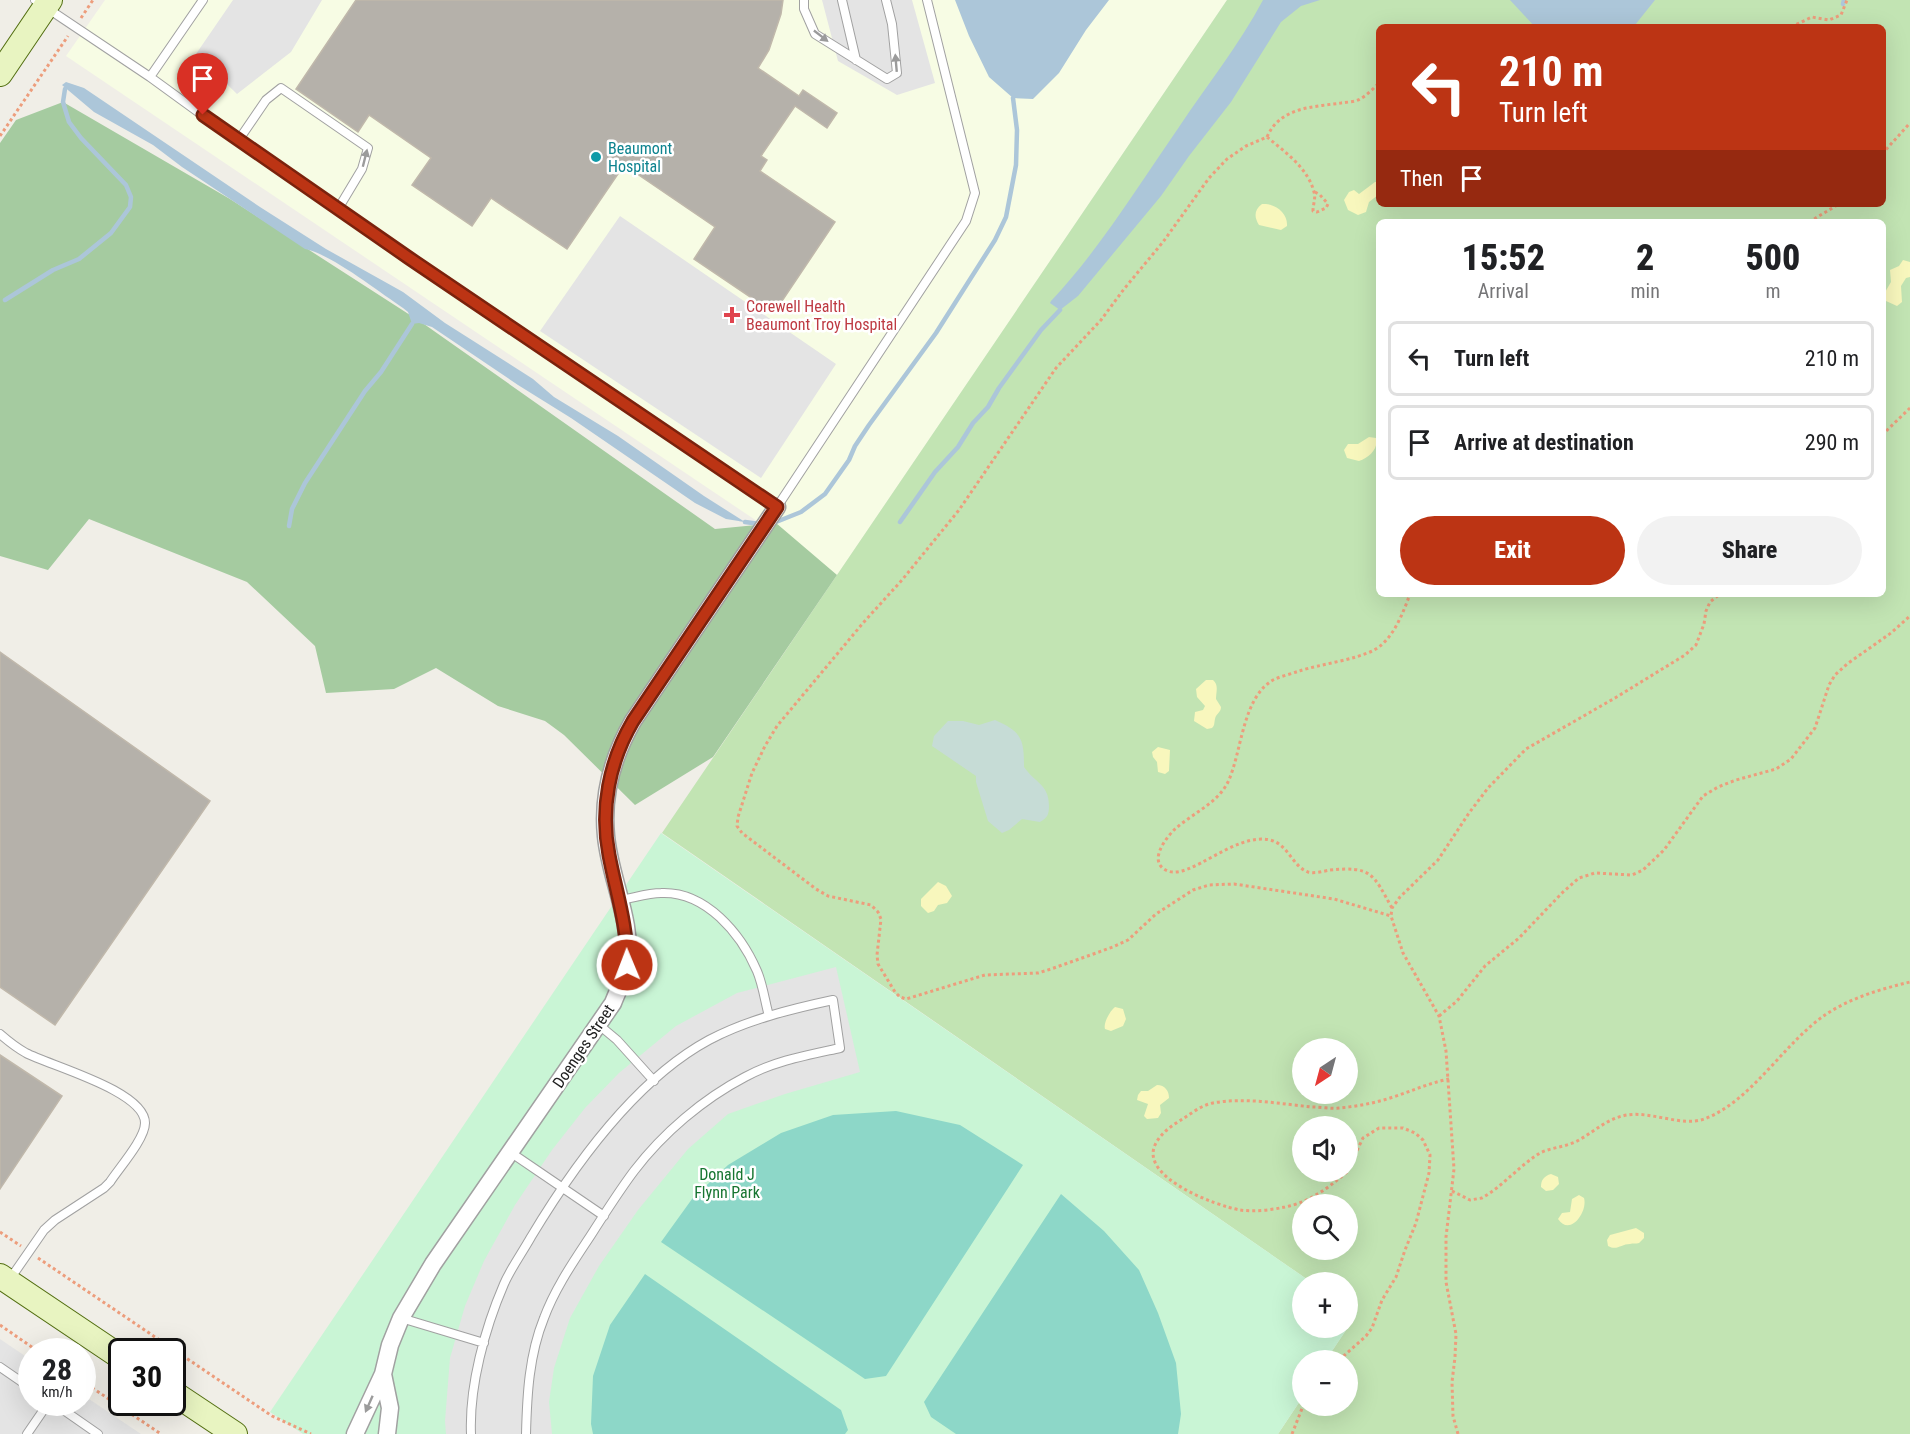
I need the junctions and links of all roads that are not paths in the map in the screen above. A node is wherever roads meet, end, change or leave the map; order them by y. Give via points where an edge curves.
1 (203, 0) edge
2 (804, 0) edge
3 (842, 0) edge
4 (886, 0) edge
5 (927, 0) edge
6 (44, 2) edge
7 (856, 60) junction
8 (0, 74) edge
9 (150, 77) junction
10 (238, 141) junction
11 (338, 209) junction
12 (777, 507) junction
13 (620, 900) junction
14 (769, 1016) junction
15 (599, 1025) junction
16 (0, 1035) edge
17 (654, 1081) junction
18 (510, 1152) junction
19 (563, 1188) junction
20 (604, 1216) junction
21 (4, 1279) edge
22 (401, 1318) junction
23 (484, 1343) junction
24 (108, 1351) edge
25 (0, 1367) edge
26 (383, 1374) junction
27 (18, 1379) edge
28 (186, 1401) edge
29 (40, 1416) edge
30 (71, 1416) edge
31 (27, 1434) edge
32 (98, 1434) edge
33 (235, 1434) edge
34 (355, 1434) edge
35 (387, 1434) edge
36 (471, 1434) edge
37 (526, 1434) edge

1 - 9 lane
2 -> 7 lane via 815,33
3 - 7 lane
7 -> 4 lane via 887,79 897,73
5 - 12 lane via 975,193 966,221
6 - 8 street
6 - 9 lane
9 - 10 lane
10 - 11 lane
11 -> 10 lane via 362,169 368,148 281,88 266,100
11 - 12 lane
12 - 13 street, Doenges Street via 620,746 611,774 605,818
13 - 14 lane via 662,893 689,898 716,913 739,939 757,972
13 - 15 street, Doenges Street via 628,945 627,965 613,1003
14 - 17 lane via 707,1041
14 - 20 lane via 833,1000 840,1048 785,1060 714,1095 663,1138 635,1170
15 - 17 lane
15 - 18 street, Doenges Street
16 - 21 lane via 26,1053 108,1087 139,1107 145,1123 141,1138 110,1182 44,1230
17 - 19 lane via 588,1151
18 - 19 lane
18 - 22 street, Doenges Street
19 - 20 lane
19 - 23 lane via 504,1282
20 - 37 lane via 560,1283 543,1318 528,1379
21 - 24 street
22 - 23 lane
22 - 26 street, Doenges Street
23 - 36 lane via 474,1387
25 - 27 lane
26 -> 34 street, Doenges Street
26 - 35 street, Doenges Street via 390,1408
28 - 33 street
29 - 31 lane
30 - 32 lane

